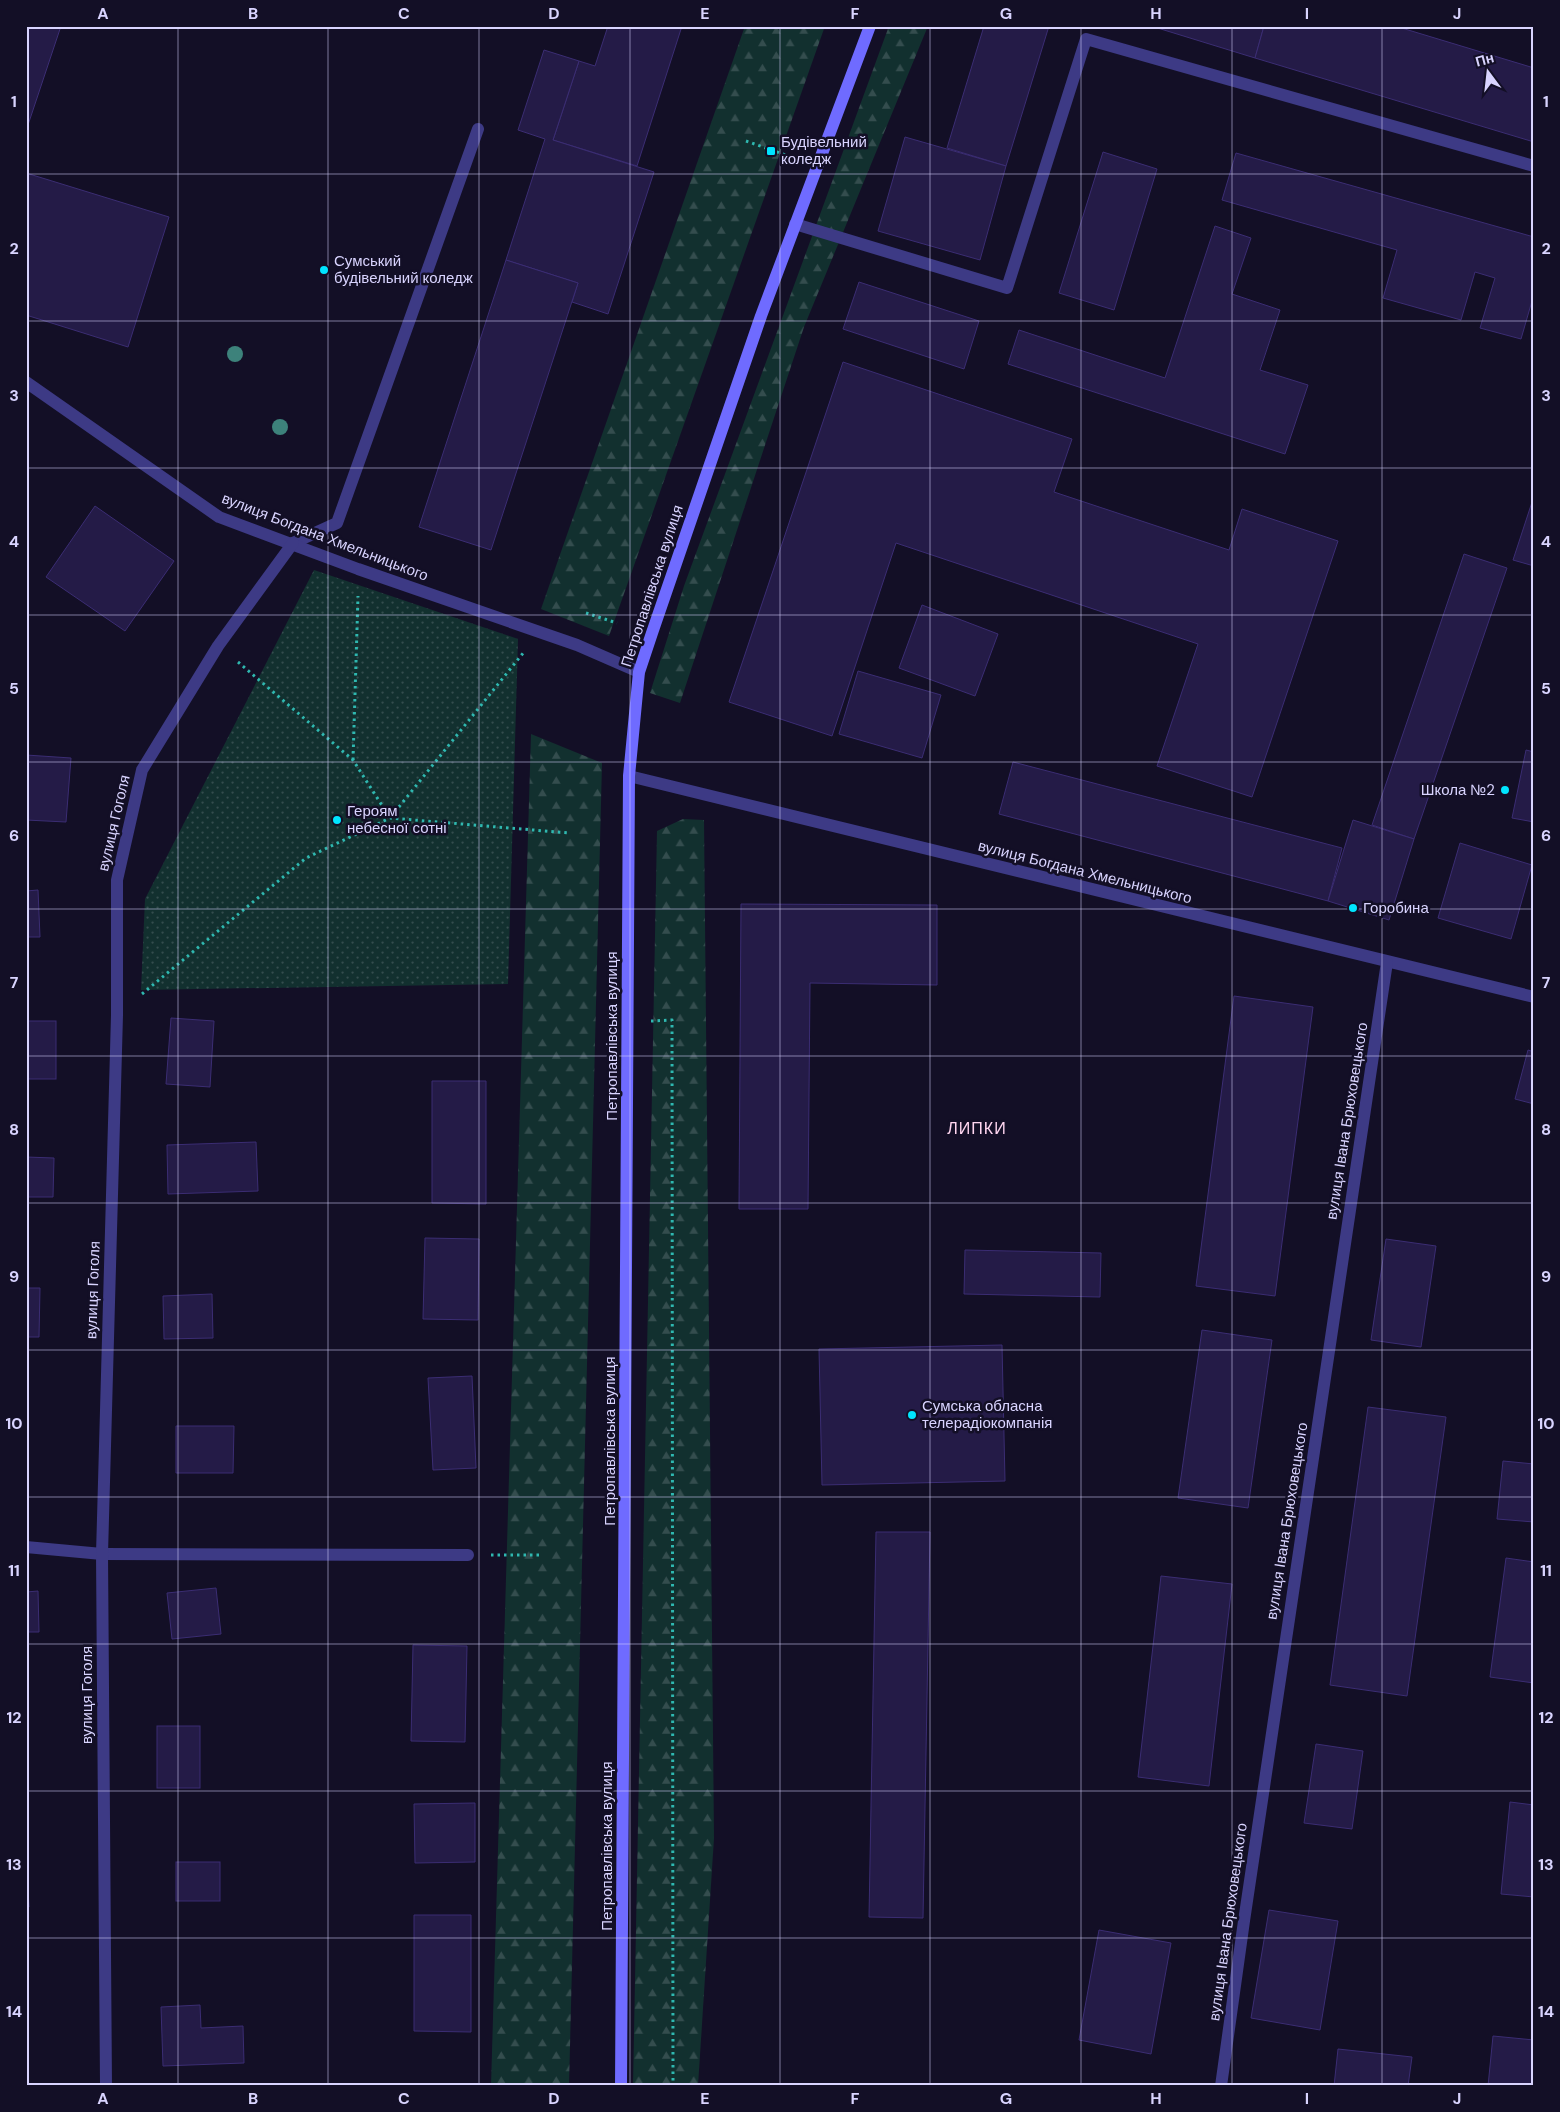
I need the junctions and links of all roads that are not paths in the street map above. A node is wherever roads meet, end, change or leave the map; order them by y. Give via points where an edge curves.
1 (870, 26) edge
2 (478, 129) dead end
3 (1534, 166) edge
4 (795, 224) junction
5 (26, 382) edge
6 (293, 543) junction
7 (639, 672) junction
8 (629, 776) junction
9 (1387, 962) junction
10 (1534, 997) edge
11 (26, 1547) edge
12 (102, 1554) junction
13 (468, 1555) road end
14 (106, 2086) edge
15 (621, 2086) edge
16 (1221, 2086) edge

1 - 4 main road, Петропавлівська вулиця
2 - 6 street via 337,522
3 - 4 street via 1086,39 1007,288
4 - 7 main road, Петропавлівська вулиця
5 - 6 street, вулиця Богдана Хмельницького via 219,517
6 - 7 street, вулиця Богдана Хмельницького via 577,645
6 - 12 street, вулиця Гоголя via 218,646 142,770 117,880 117,1015
7 - 8 main road, Петропавлівська вулиця
8 - 9 street, вулиця Богдана Хмельницького
8 - 15 main road, Петропавлівська вулиця
9 - 10 street, вулиця Богдана Хмельницького
9 - 16 street, вулиця Івана Брюховецького
11 - 12 street
12 - 13 street
12 - 14 street, вулиця Гоголя

